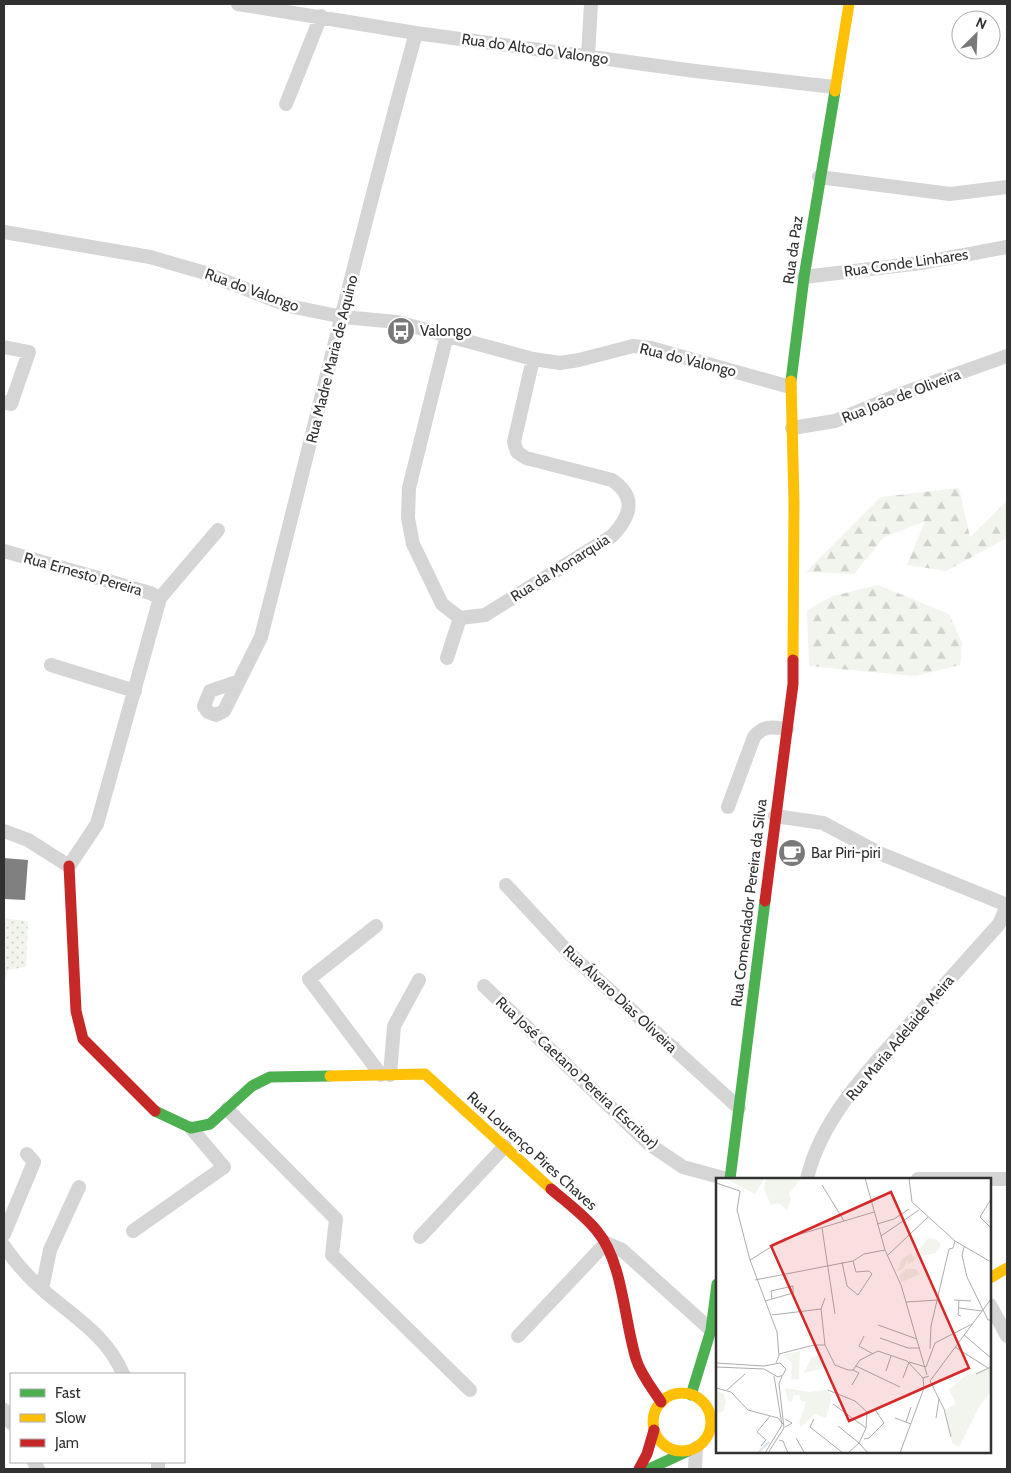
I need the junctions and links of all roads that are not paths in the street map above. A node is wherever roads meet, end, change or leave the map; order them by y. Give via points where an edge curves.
1 (238, 4) edge
2 (591, 4) edge
3 (849, 4) edge
4 (321, 16) junction
5 (416, 33) junction
6 (588, 56) junction
7 (834, 87) junction
8 (286, 104) dead end
9 (819, 177) junction
10 (1007, 186) edge
11 (4, 232) edge
12 (1007, 248) edge
13 (804, 277) junction
14 (343, 317) junction
15 (447, 335) junction
16 (4, 347) edge
17 (1007, 356) edge
18 (533, 359) junction
19 (790, 387) junction
20 (7, 403) edge
21 (792, 428) junction
22 (218, 530) dead end
23 (4, 551) edge
24 (160, 598) junction
25 (460, 618) junction
26 (795, 630) joint
27 (447, 658) dead end
28 (51, 665) dead end
29 (239, 681) dead end
30 (135, 691) junction
31 (787, 729) junction
32 (728, 807) dead end
33 (775, 816) junction
34 (4, 830) edge
35 (69, 866) junction
36 (506, 885) dead end
37 (1007, 906) edge
38 (376, 926) dead end
39 (419, 980) dead end
40 (484, 986) dead end
41 (386, 1075) junction
42 (739, 1108) junction
43 (227, 1109) junction
44 (191, 1128) junction
45 (505, 1146) junction
46 (27, 1154) dead end
47 (725, 1178) edge
48 (729, 1178) edge
49 (808, 1178) edge
50 (991, 1179) edge
51 (1007, 1179) edge
52 (79, 1187) dead end
53 (133, 1231) dead end
54 (4, 1234) edge
55 (420, 1237) dead end
56 (606, 1243) junction
57 (4, 1246) edge
58 (1007, 1268) edge
59 (991, 1277) edge
60 (42, 1289) junction
61 (716, 1299) edge
62 (991, 1307) edge
63 (714, 1328) edge
64 (518, 1336) dead end
65 (1007, 1336) edge
66 (122, 1373) edge
67 (470, 1390) dead end
68 (692, 1395) junction
69 (661, 1402) junction
70 (705, 1404) junction
71 (4, 1410) edge
72 (716, 1410) edge
73 (10, 1421) edge
74 (654, 1430) junction
75 (716, 1435) edge
76 (695, 1448) junction
77 (662, 1463) junction
78 (639, 1469) edge
79 (649, 1469) edge
80 (676, 1469) edge
81 (695, 1469) edge

1 - 4 street, Rua do Alto do Valongo
2 - 6 street
3 - 7 main road, Rua da Paz
4 - 5 street, Rua do Alto do Valongo
4 - 8 street
5 - 6 street, Rua do Alto do Valongo
5 - 14 street, Rua Madre Maria de Aquino via 375,178
6 - 7 street, Rua do Alto do Valongo
7 - 9 main road, Rua da Paz
9 - 10 street via 950,194
9 - 13 main road, Rua da Paz
11 - 14 street, Rua do Valongo via 150,257 202,272 289,306
12 - 13 street, Rua Conde Linhares via 921,263
13 - 19 main road, Rua da Paz
14 - 15 street, Rua do Valongo via 398,322
14 - 29 street, Rua Madre Maria de Aquino via 261,637
15 - 18 street, Rua do Valongo
15 - 25 street via 409,488 408,518 413,544 442,604
16 - 20 street via 28,352
17 - 21 street, Rua João de Oliveira via 903,393 835,422
18 - 19 street, Rua do Valongo via 560,363 633,346 651,348
18 - 25 street, Rua da Monarquia via 514,442 518,452 526,458 612,480 624,488 629,500 628,513 623,525 612,536 485,615
19 - 21 main road, Rua da Paz
21 - 26 main road, Rua da Paz
22 - 24 street
23 - 24 street, Rua Ernesto Pereira
24 - 30 street
25 - 27 street
26 - 31 main road, Rua Comendador Pereira da Silva
28 - 30 street
30 - 35 street via 97,824
31 - 32 street via 768,726 754,737
31 - 33 main road, Rua Comendador Pereira da Silva
33 - 37 street via 823,823 880,853
33 - 42 main road, Rua Comendador Pereira da Silva
34 - 35 street via 28,840
35 - 44 main road via 76,1011 83,1039 155,1112
36 - 42 street, Rua Álvaro Dias Oliveira via 571,955
37 - 49 street, Rua Maria Adelaide Meira via 999,924 875,1063 834,1119 811,1162
38 - 41 street via 308,979
39 - 41 street via 394,1026
40 - 47 street, Rua José Caetano Pereira (Escritor) via 649,1144 684,1168
41 - 43 main road, Rua Lourenço Pires Chaves via 270,1077 252,1086
41 - 45 main road, Rua Lourenço Pires Chaves via 425,1074
42 - 48 main road, Rua Comendador Pereira da Silva
43 - 44 main road via 210,1124
43 - 67 street via 336,1219 332,1254
44 - 53 street via 224,1167
45 - 55 street
45 - 56 main road, Rua Lourenço Pires Chaves via 597,1230
46 - 54 street via 34,1162
50 - 51 street
52 - 60 street via 50,1250
56 - 63 street via 622,1250
56 - 64 street
56 - 69 main road, Rua Lourenço Pires Chaves via 637,1360
57 - 60 street via 18,1267
58 - 59 main road
60 - 66 street via 93,1330
61 - 63 main road
62 - 65 street
63 - 68 main road
68 - 69 main road via 675,1394
68 - 70 main road
69 - 74 main road via 653,1415
70 - 72 main road
70 - 76 main road via 711,1421 710,1430
71 - 73 street
74 - 76 main road via 658,1439 672,1450
74 - 78 main road
75 - 76 main road
76 - 77 main road
76 - 81 street
77 - 79 main road
77 - 80 street

